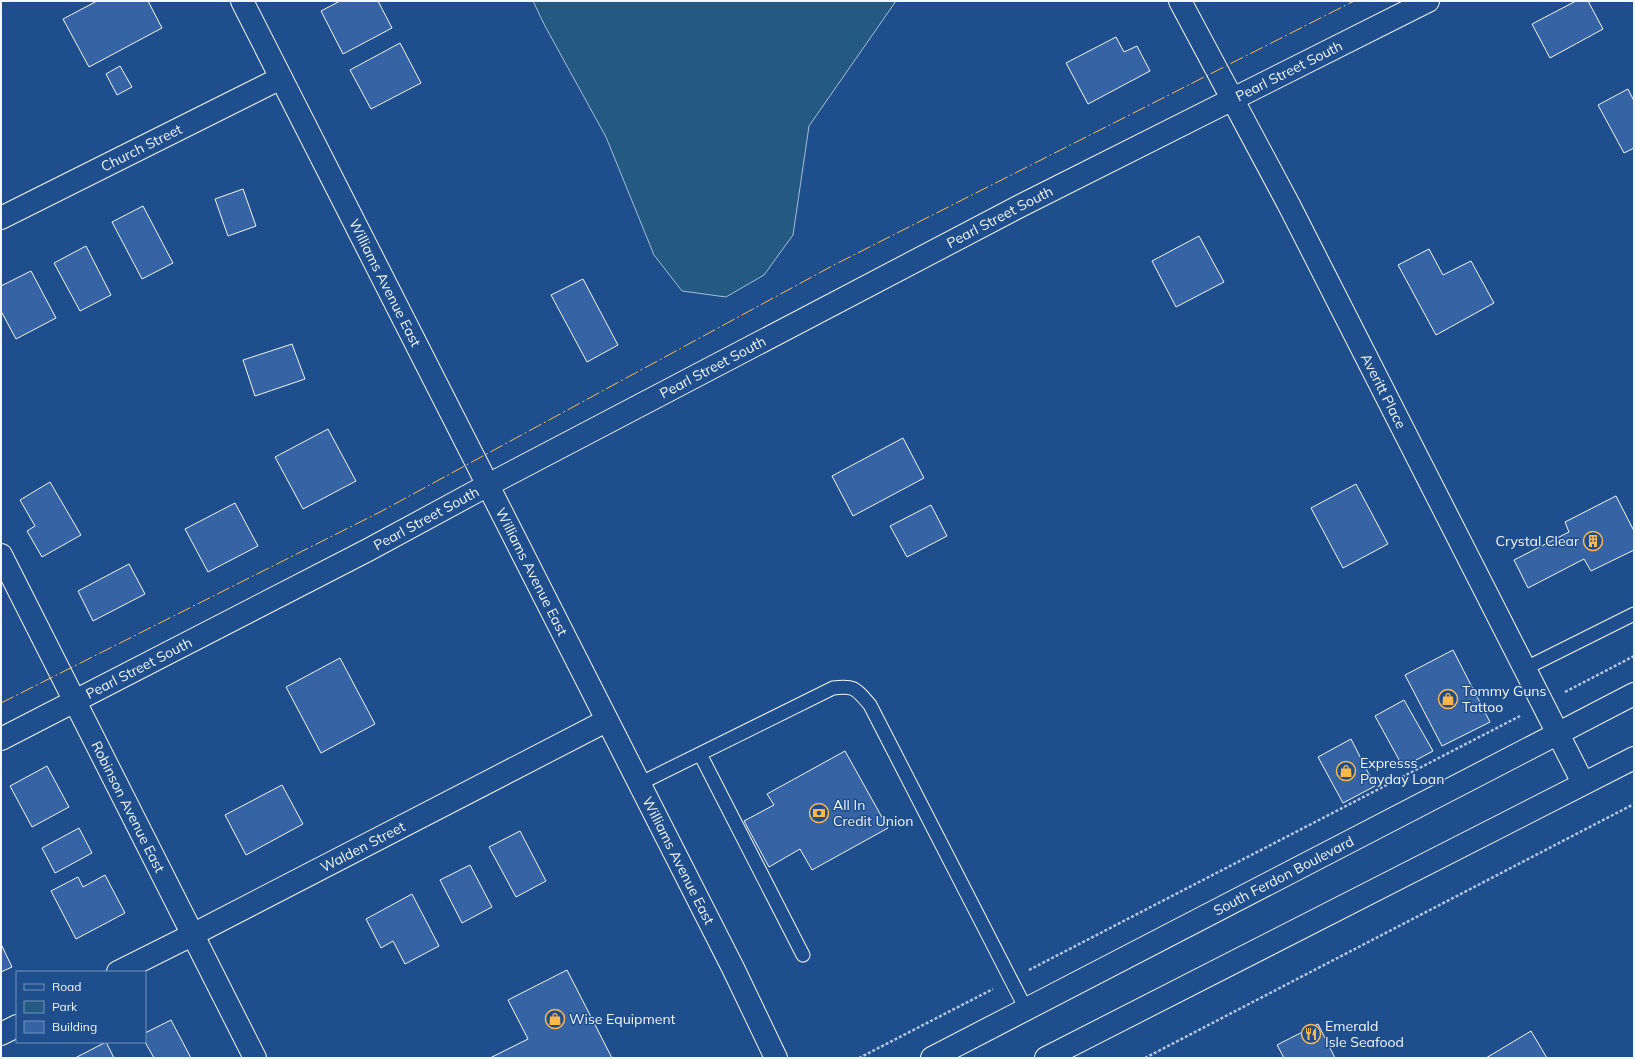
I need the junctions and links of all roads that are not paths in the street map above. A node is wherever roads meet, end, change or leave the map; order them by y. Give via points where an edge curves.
1 (242, 1) edge
2 (1180, 1) edge
3 (1428, 1) edge
4 (281, 78) junction
5 (1232, 99) junction
6 (1, 218) edge
7 (488, 485) junction
8 (1, 555) edge
9 (1634, 614) edge
10 (1524, 669) junction
11 (1634, 694) edge
12 (74, 701) junction
13 (606, 720) junction
14 (1558, 734) junction
15 (1, 739) edge
16 (700, 754) junction
17 (1634, 758) edge
18 (639, 784) junction
19 (1583, 784) junction
20 (194, 934) junction
21 (803, 955) dead end
22 (120, 971) edge
23 (1026, 1009) junction
24 (16, 1026) edge
25 (1, 1034) edge
26 (256, 1058) edge
27 (776, 1058) edge
28 (932, 1058) edge
29 (1046, 1058) edge

1 - 4 street, Williams Avenue East
2 - 5 street, Averitt Place
3 - 5 street, Pearl Street South
4 - 6 street, Church Street
4 - 7 street, Williams Avenue East
5 - 7 street, Pearl Street South via 1022,205
5 - 10 street, Averitt Place via 1289,205
7 - 12 street, Pearl Street South via 368,550
7 - 13 street, Williams Avenue East
8 - 12 street, Robinson Avenue East
9 - 10 lane
10 - 14 street, Averitt Place
11 - 14 street, South Ferdon Boulevard
12 - 15 street, Pearl Street South
12 - 20 street, Robinson Avenue East
13 - 18 street, Williams Avenue East
13 - 20 street, Walden Street
14 - 19 street, Averitt Place
14 - 23 street, South Ferdon Boulevard
16 - 18 lane
16 - 21 lane
16 - 23 lane via 833,688 847,686 857,690 870,705
17 - 19 street
18 - 27 street, Williams Avenue East
19 - 29 street
20 - 22 street, Walden Street
20 - 26 street, Robinson Avenue East
23 - 28 street, South Ferdon Boulevard
24 - 25 street

